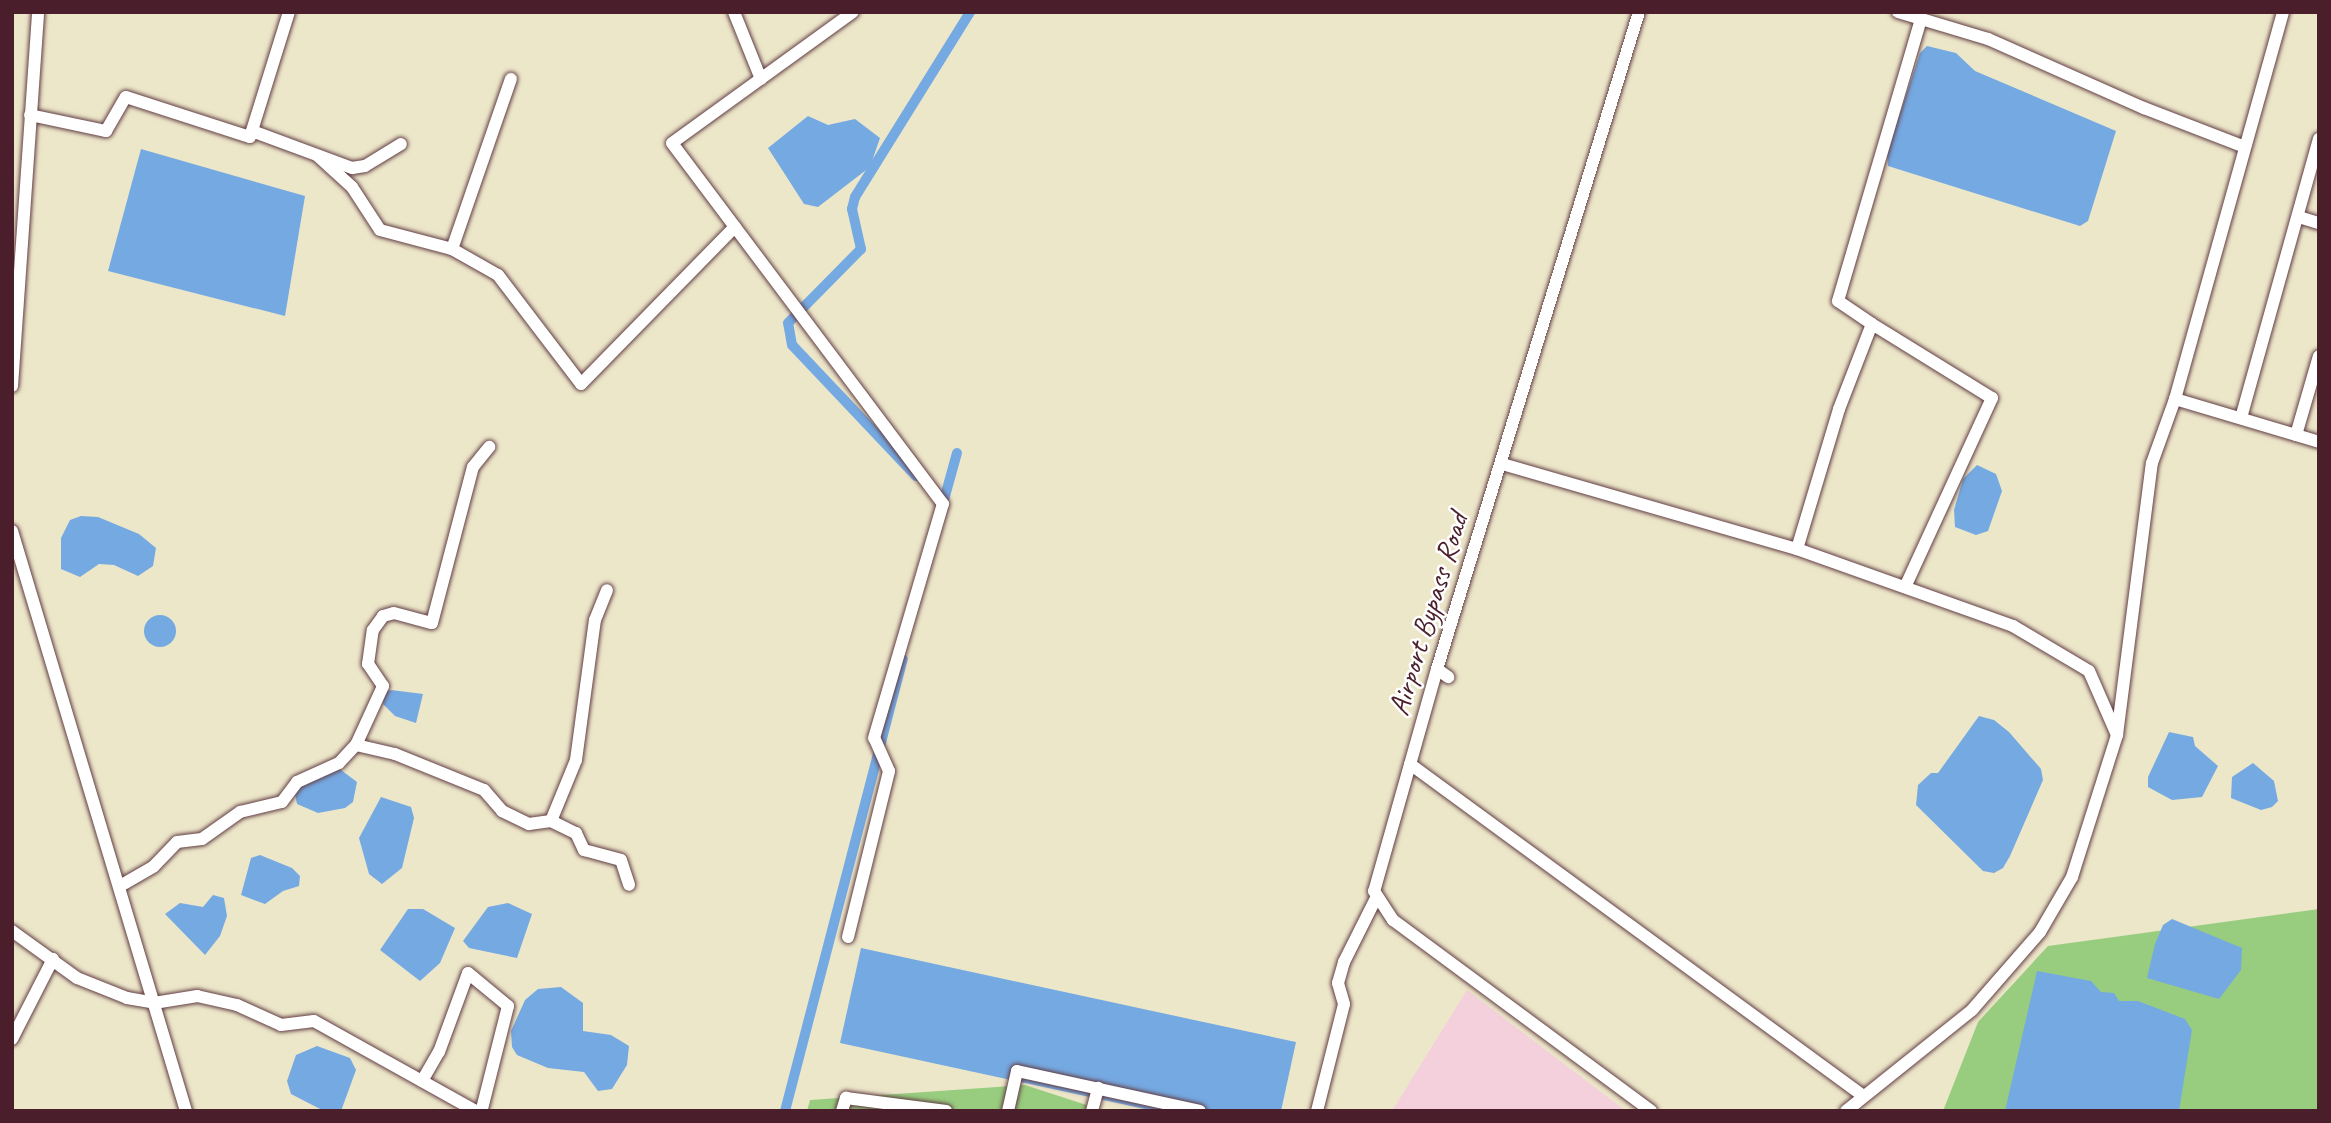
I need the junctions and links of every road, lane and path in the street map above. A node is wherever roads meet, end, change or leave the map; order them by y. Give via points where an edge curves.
1 (38, 12) edge
2 (289, 12) edge
3 (733, 12) edge
4 (853, 12) edge
5 (1639, 12) edge
6 (1898, 12) edge
7 (2283, 12) edge
8 (1921, 19) junction
9 (511, 79) dead end
10 (761, 79) junction
11 (30, 115) junction
12 (252, 131) junction
13 (2319, 139) edge
14 (401, 144) dead end
15 (2245, 147) junction
16 (318, 156) junction
17 (2299, 217) junction
18 (2319, 223) edge
19 (735, 227) junction
20 (452, 249) junction
21 (1872, 324) junction
22 (2319, 356) edge
23 (12, 386) edge
24 (2175, 399) junction
25 (2241, 418) junction
26 (2296, 435) junction
27 (2319, 442) edge
28 (489, 447) dead end
29 (1502, 464) junction
30 (12, 531) edge
31 (1797, 549) junction
32 (1905, 587) junction
33 (607, 590) dead end
34 (1437, 669) junction
35 (1448, 677) dead end
36 (2117, 735) junction
37 (356, 745) junction
38 (1410, 764) junction
39 (551, 821) junction
40 (120, 886) junction
41 (629, 886) dead end
42 (1376, 898) junction
43 (12, 931) edge
44 (848, 937) dead end
45 (53, 960) junction
46 (154, 1003) junction
47 (12, 1038) edge
48 (422, 1081) junction
49 (1098, 1088) junction
50 (1862, 1095) junction
51 (471, 1109) edge
52 (1180, 1109) edge
53 (186, 1111) edge
54 (842, 1111) edge
55 (946, 1111) edge
56 (1008, 1111) edge
57 (1092, 1111) edge
58 (1200, 1111) edge
59 (1317, 1111) edge
60 (1651, 1111) edge
61 (1846, 1111) edge

1 - 11 street
2 - 12 street
3 - 10 street
4 - 10 street
5 - 29 street, Airport Bypass Road
6 - 8 street
7 - 15 street
8 - 15 street via 1988,39
8 - 21 street via 1838,301
9 - 20 street
10 - 19 street via 672,143
11 - 12 street via 106,131 126,97 250,137
11 - 23 street
12 - 16 street
13 - 17 street
14 - 16 street via 365,166 352,168
15 - 24 street
16 - 20 street via 352,187 380,230
17 - 18 street
17 - 25 street
19 - 20 street via 581,384 498,275
19 - 44 street via 943,504 874,737 888,771
21 - 31 street via 1839,409
21 - 32 street via 1992,398
22 - 26 street
24 - 25 street
24 - 36 street via 2151,463
25 - 26 street
26 - 27 street
28 - 37 street via 473,467 432,623 394,613 383,615 373,630 368,664 383,686
29 - 31 street
29 - 34 street, Airport Bypass Road
30 - 40 street
31 - 32 street
32 - 36 street via 2013,626 2089,671
33 - 39 street via 594,620 576,760
34 - 35 street
34 - 38 street, Airport Bypass Road
36 - 50 street via 2072,877 2040,932 1972,1010
37 - 39 street via 395,754 484,790 502,811 529,824
37 - 40 street via 339,762 297,782 282,802 240,812 202,839 177,842 153,866
38 - 42 street, Airport Bypass Road via 1374,880
38 - 50 street
39 - 41 street via 576,833 583,850 621,860
40 - 46 street
42 - 59 street via 1343,962 1338,983 1344,1004
42 - 60 street via 1393,920
43 - 45 street
45 - 46 street via 77,978
45 - 47 street
46 - 48 street via 197,996 237,1005 281,1025 314,1021
46 - 53 street
48 - 51 street
48 - 51 street via 439,1052 468,973 508,1006
49 - 52 street
49 - 56 street via 1017,1071
49 - 57 street
50 - 61 street
52 - 58 street
54 - 55 street via 846,1098

